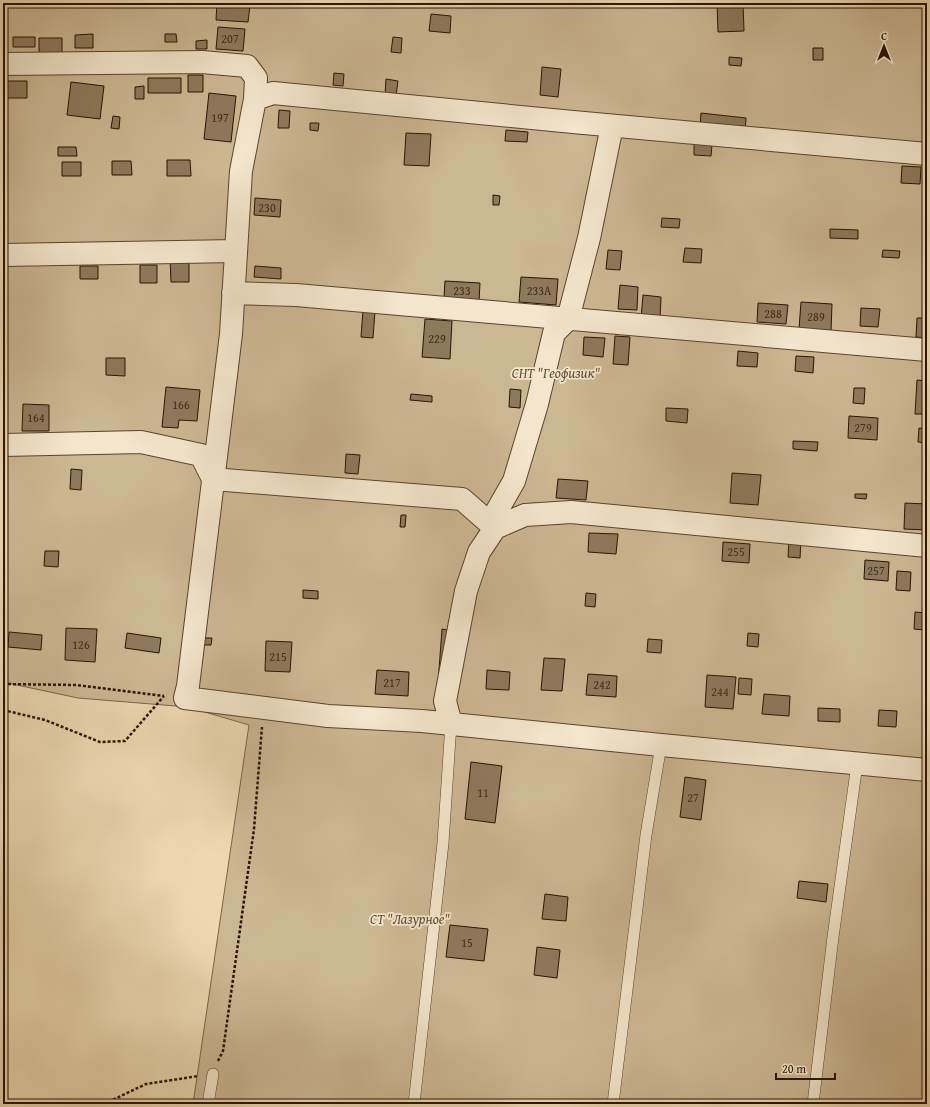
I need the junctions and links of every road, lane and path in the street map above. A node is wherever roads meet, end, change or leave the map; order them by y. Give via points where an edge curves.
1 (3, 64) edge
2 (255, 99) junction
3 (612, 126) junction
4 (927, 154) edge
5 (236, 251) junction
6 (3, 255) edge
7 (233, 293) junction
8 (568, 319) junction
9 (927, 350) edge
10 (3, 445) edge
11 (213, 479) junction
12 (492, 526) junction
13 (927, 546) edge
14 (3, 684) edge
15 (174, 697) junction
16 (263, 708) junction
17 (3, 710) edge
18 (451, 724) junction
19 (661, 745) junction
20 (857, 764) junction
21 (927, 770) edge
22 (213, 1074) junction
23 (104, 1104) edge
24 (208, 1104) edge
25 (414, 1104) edge
26 (614, 1104) edge
27 (813, 1104) edge

1 - 2 street via 202,62 247,66 256,78
2 - 3 street via 273,94
2 - 5 street via 241,171
3 - 4 street
3 - 8 street via 589,238
5 - 6 street
5 - 7 street
7 - 8 street via 296,295
7 - 11 street via 231,334
8 - 9 street
8 - 12 street via 554,333 537,404 514,481
10 - 11 street via 141,442 201,455
11 - 12 street via 462,499
11 - 15 street via 188,686
12 - 13 street via 525,515 571,512
12 - 18 street via 479,552 466,591 445,702
14 - 15 path via 76,685
15 - 16 street
15 - 17 path via 125,740 100,742 45,720
16 - 18 street via 328,716 422,720
16 - 22 path via 254,829 223,1051
18 - 19 street
18 - 25 lane via 443,843
19 - 20 street
19 - 26 lane via 646,835
20 - 21 street
20 - 27 lane
22 - 23 path via 146,1084
22 - 24 lane

